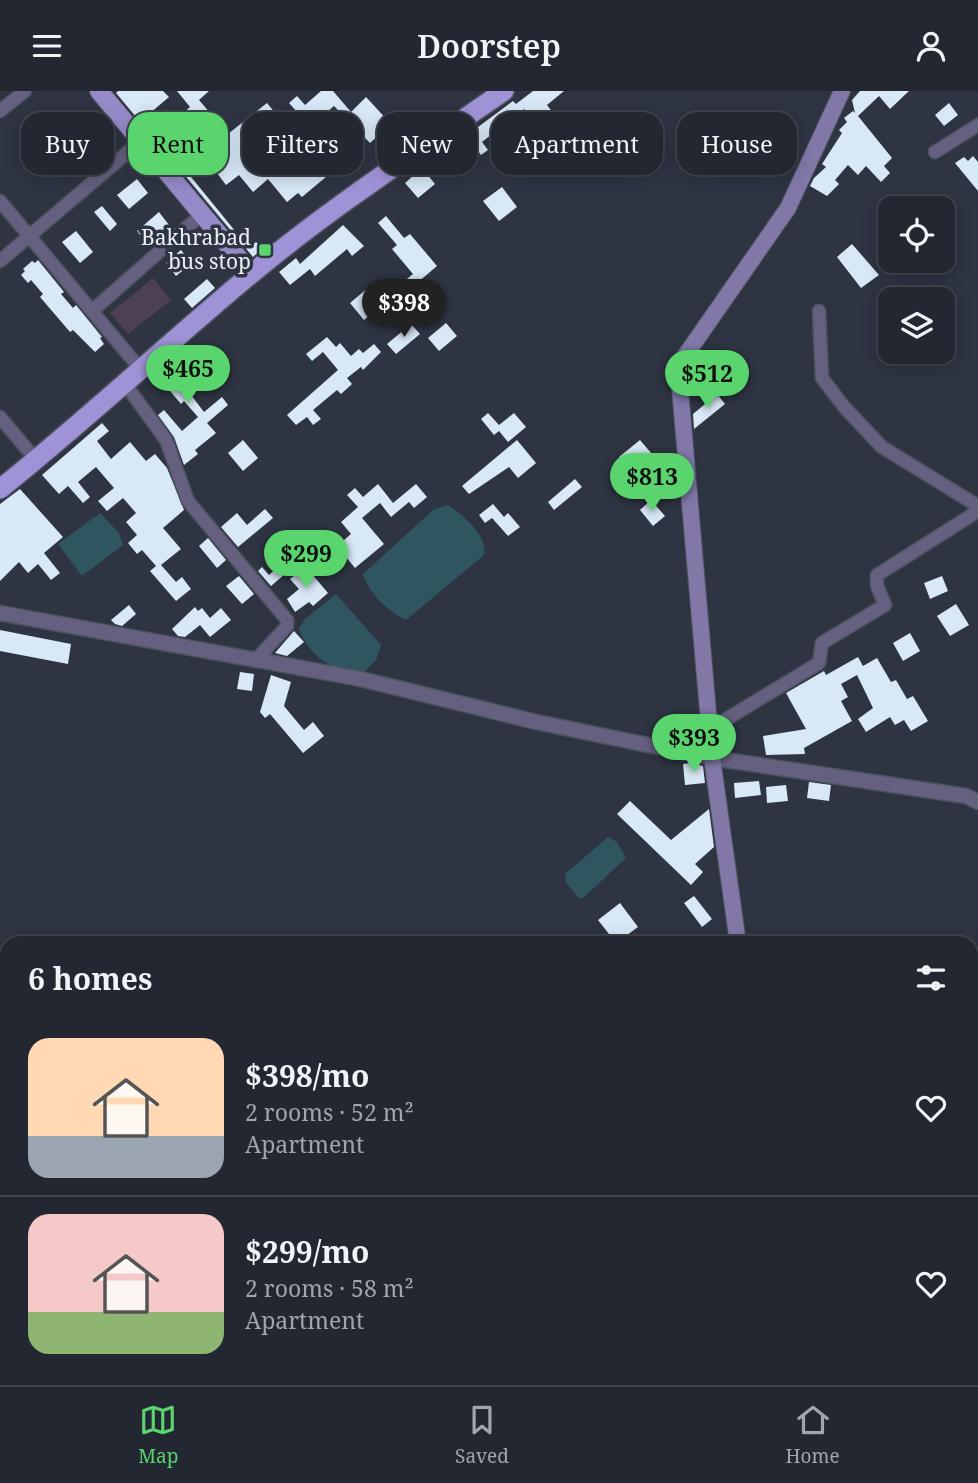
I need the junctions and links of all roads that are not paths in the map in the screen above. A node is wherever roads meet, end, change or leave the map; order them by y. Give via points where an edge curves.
1 (25, 91) edge
2 (99, 91) edge
3 (504, 91) edge
4 (842, 91) edge
5 (0, 111) edge
6 (978, 125) edge
7 (128, 126) edge
8 (128, 152) edge
9 (935, 152) dead end
10 (169, 175) edge
11 (0, 201) edge
12 (202, 214) junction
13 (29, 236) junction
14 (0, 261) edge
15 (251, 274) junction
16 (92, 311) junction
17 (819, 311) dead end
18 (142, 371) junction
19 (126, 385) junction
20 (0, 417) edge
21 (36, 460) junction
22 (0, 489) edge
23 (978, 508) edge
24 (0, 613) edge
25 (255, 661) junction
26 (710, 729) junction
27 (712, 758) junction
28 (978, 802) edge
29 (737, 936) edge

1 - 5 street
2 - 7 main road
3 - 15 highway
4 - 26 main road via 788,208 678,366
6 - 9 street
8 - 13 street
10 - 12 main road
11 - 13 street
12 - 15 main road
12 - 16 street
13 - 14 street
13 - 16 street
15 - 18 highway
16 - 18 street
17 - 23 street via 822,378 845,408 882,447
18 - 19 highway
19 - 21 highway
19 - 25 street via 166,440 188,501 287,620 288,625
20 - 21 street
21 - 22 highway
23 - 26 street via 877,575 885,605 822,643 818,663
24 - 25 street
25 - 27 street via 360,679
26 - 27 main road
27 - 28 street via 967,796
27 - 29 main road

